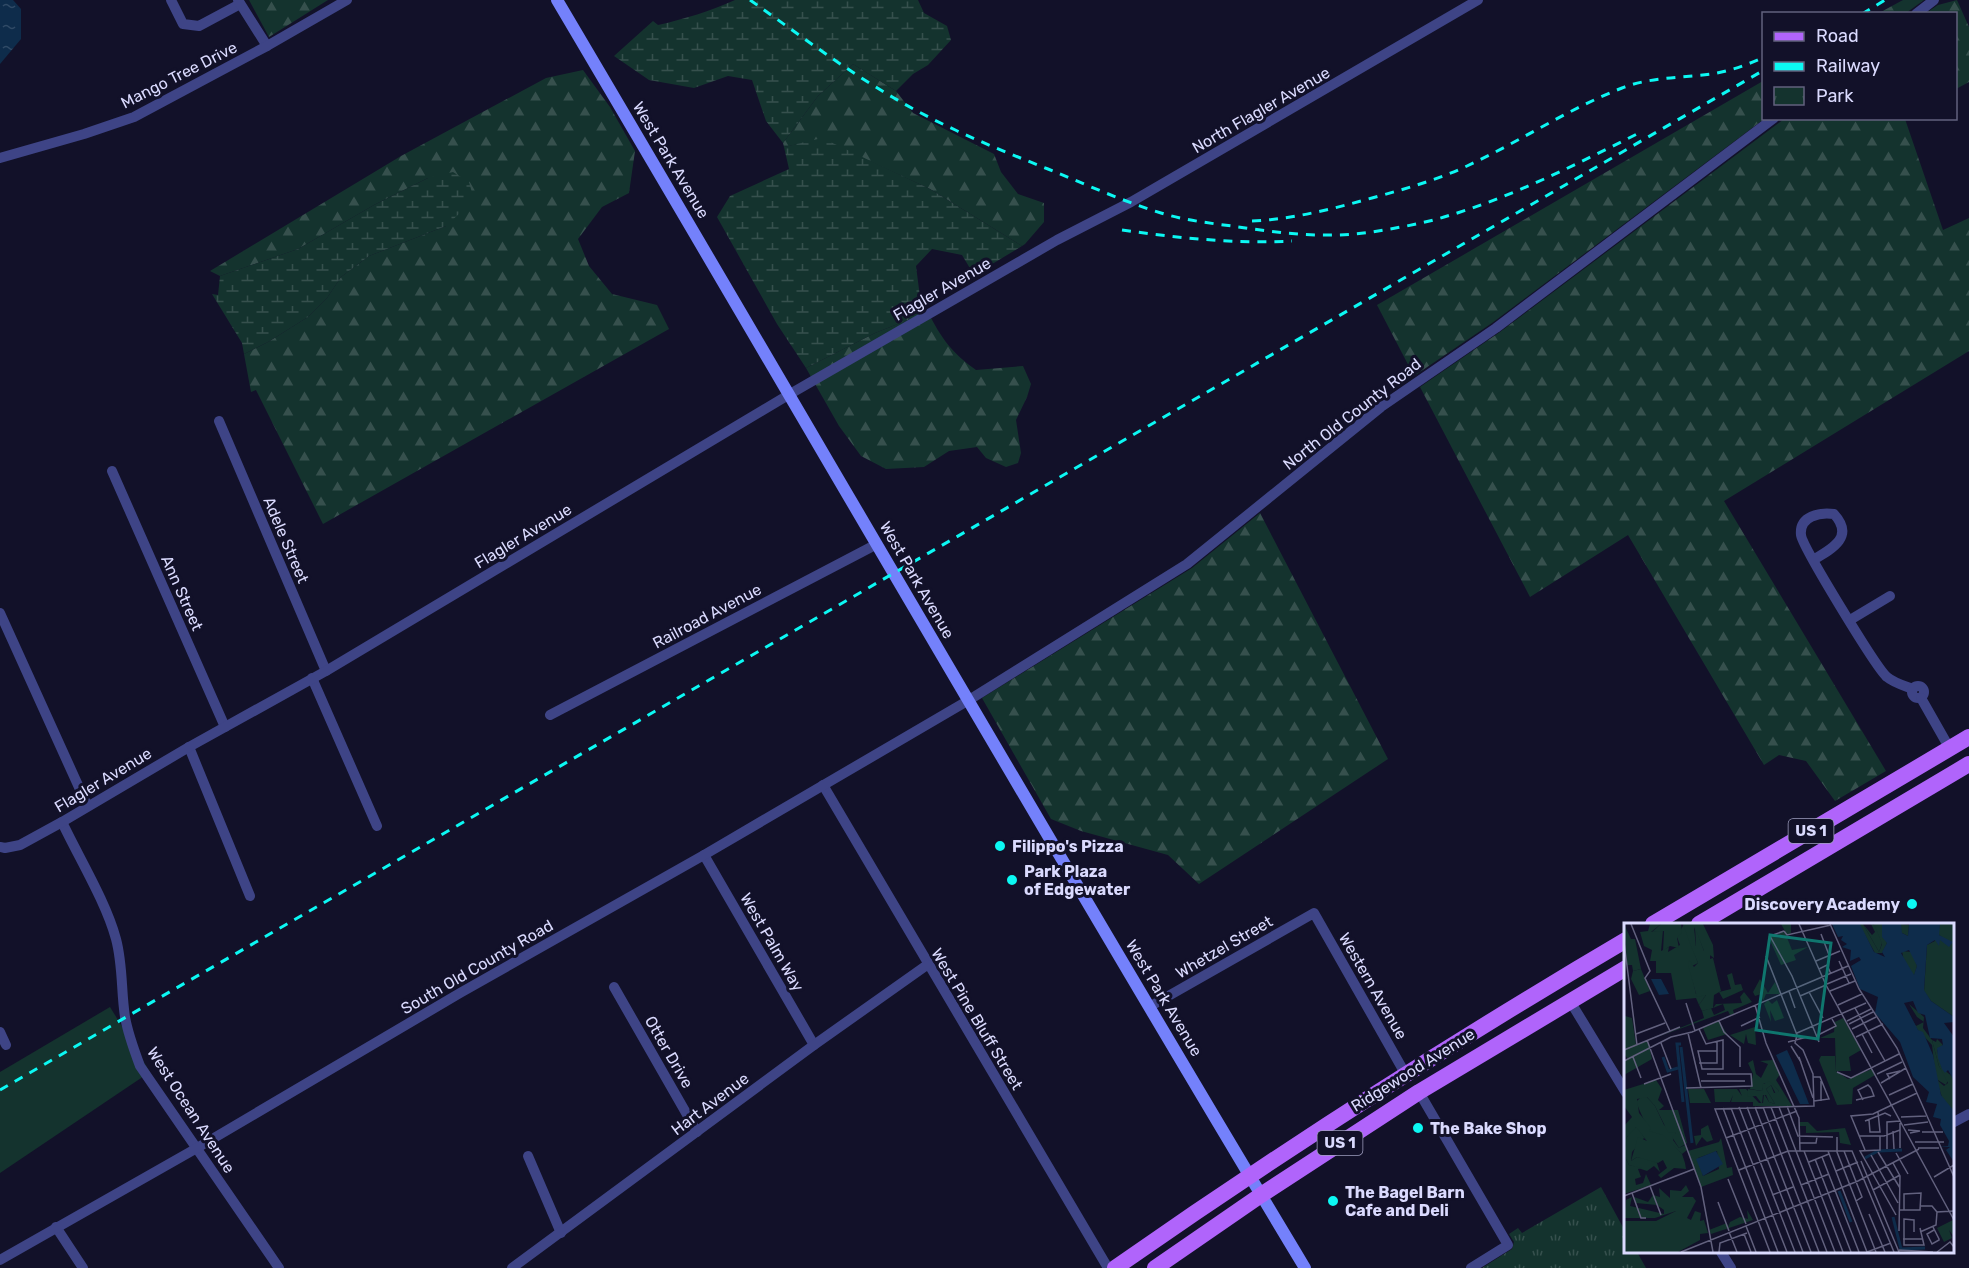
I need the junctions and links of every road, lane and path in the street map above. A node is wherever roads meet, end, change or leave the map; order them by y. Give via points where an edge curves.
1 (171, 0) edge
2 (347, 0) edge
3 (557, 0) edge
4 (1478, 0) edge
5 (1934, 0) edge
6 (239, 2) edge
7 (1919, 12) edge
8 (267, 46) junction
9 (1771, 120) edge
10 (0, 158) edge
11 (1057, 240) joint
12 (790, 394) junction
13 (219, 421) dead end
14 (112, 471) dead end
15 (877, 544) junction
16 (1813, 560) junction
17 (1890, 596) dead end
18 (0, 613) edge
19 (1850, 620) junction
20 (326, 671) junction
21 (312, 678) junction
22 (969, 700) junction
23 (550, 715) dead end
24 (225, 727) junction
25 (1969, 737) edge
26 (189, 747) junction
27 (1950, 749) junction
28 (1969, 764) edge
29 (822, 785) junction
30 (87, 806) junction
31 (62, 822) junction
32 (377, 826) dead end
33 (0, 847) edge
34 (704, 855) junction
35 (250, 896) dead end
36 (1314, 913) joint
37 (1655, 923) edge
38 (1701, 923) edge
39 (1624, 942) edge
40 (1624, 944) edge
41 (927, 965) junction
42 (1624, 969) edge
43 (615, 987) dead end
44 (1570, 1001) junction
45 (1149, 1007) junction
46 (0, 1032) edge
47 (6, 1045) dead end
48 (814, 1045) junction
49 (1406, 1075) junction
50 (1624, 1090) edge
51 (1419, 1092) junction
52 (1969, 1114) edge
53 (1954, 1122) edge
54 (697, 1132) junction
55 (197, 1148) junction
56 (528, 1156) dead end
57 (1249, 1175) junction
58 (1261, 1195) junction
59 (56, 1227) junction
60 (561, 1233) junction
61 (1724, 1253) edge
62 (0, 1260) edge
63 (83, 1268) edge
64 (279, 1268) edge
65 (512, 1268) edge
66 (1108, 1268) edge
67 (1115, 1268) edge
68 (1155, 1268) edge
69 (1305, 1268) edge
70 (1471, 1268) edge
71 (1731, 1268) edge

1 - 6 street via 183,24 199,26
2 - 8 street, Mango Tree Drive
3 - 12 street, West Park Avenue
4 - 11 street, North Flagler Avenue via 1131,202
5 - 7 street
6 - 8 street
8 - 10 street, Mango Tree Drive via 134,117
9 - 22 street, North Old County Road via 1496,328 1381,407 1187,564
11 - 12 street, Flagler Avenue
12 - 15 street, West Park Avenue
12 - 20 street, Flagler Avenue
13 - 20 street, Adele Street
14 - 24 street, Ann Street
15 - 22 street, West Park Avenue
15 - 23 street, Railroad Avenue
16 - 16 street via 1839,543 1842,526 1834,514 1817,513 1804,522 1801,536
16 - 19 street
17 - 19 street
18 - 30 street
19 - 27 street via 1888,678 1923,689 1921,698
20 - 21 street, Flagler Avenue
21 - 24 street, Flagler Avenue
21 - 32 street
22 - 29 street, South Old County Road
22 - 45 street, West Park Avenue
24 - 26 street, Flagler Avenue
25 - 27 main road, US 1
26 - 30 street, Flagler Avenue
26 - 35 street
27 - 37 main road, US 1
28 - 38 main road, US 1
29 - 34 street, South Old County Road
29 - 41 street, West Pine Bluff Street
30 - 31 street, Flagler Avenue
31 - 33 street, Flagler Avenue via 20,845
31 - 55 street, West Ocean Avenue via 117,940 130,1042 140,1065
34 - 48 street, West Palm Way
34 - 55 street, South Old County Road
36 - 45 street, Whetzel Street
36 - 49 street, Western Avenue
39 - 49 main road, Ridgewood Avenue / US 1
40 - 44 main road via 1578,985
41 - 48 street, Hart Avenue
41 - 66 street, West Pine Bluff Street
42 - 44 main road, Ridgewood Avenue / US 1
43 - 54 street, Otter Drive
44 - 50 street
44 - 51 main road, Ridgewood Avenue / US 1
45 - 57 street, West Park Avenue
46 - 47 street
48 - 54 street, Hart Avenue
49 - 57 main road, Ridgewood Avenue / US 1
51 - 58 main road, Ridgewood Avenue / US 1
51 - 70 street via 1508,1245
52 - 53 street
54 - 60 street, Hart Avenue
55 - 59 street, South Old County Road
55 - 64 street, West Ocean Avenue
56 - 60 street
57 - 58 street, West Park Avenue
57 - 67 main road, Ridgewood Avenue / US 1
58 - 68 main road, Ridgewood Avenue / US 1
58 - 69 street, West Park Avenue
59 - 62 street, South Old County Road
59 - 63 street
60 - 65 street, Hart Avenue
61 - 71 street

